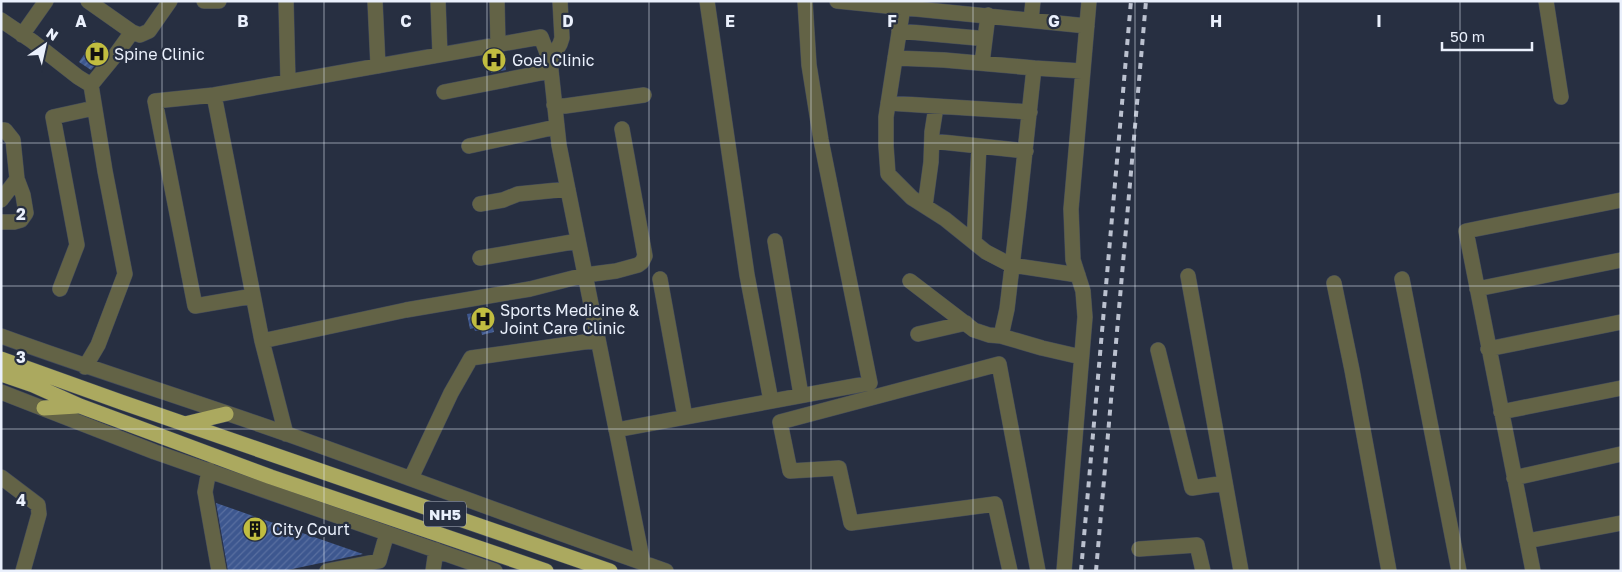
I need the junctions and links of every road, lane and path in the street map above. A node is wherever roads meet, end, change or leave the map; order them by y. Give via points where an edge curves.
1 (46, 1) edge
2 (88, 1) edge
3 (170, 1) edge
4 (204, 1) edge
5 (219, 1) edge
6 (286, 1) edge
7 (375, 1) edge
8 (438, 1) edge
9 (497, 1) edge
10 (560, 1) edge
11 (707, 1) edge
12 (805, 1) edge
13 (837, 1) edge
14 (1033, 1) edge
15 (1089, 1) edge
16 (1546, 1) edge
17 (931, 5) edge
18 (903, 7) junction
19 (988, 16) junction
20 (1, 20) edge
21 (1031, 20) junction
22 (1087, 26) junction
23 (562, 28) junction
24 (899, 31) junction
25 (132, 32) junction
26 (22, 35) junction
27 (541, 37) junction
28 (976, 38) dead end
29 (498, 45) junction
30 (440, 55) junction
31 (894, 58) junction
32 (982, 63) junction
33 (378, 66) junction
34 (550, 66) junction
35 (1034, 68) junction
36 (1082, 71) junction
37 (288, 82) junction
38 (91, 85) junction
39 (444, 92) dead end
40 (214, 95) junction
41 (644, 95) dead end
42 (1561, 97) dead end
43 (888, 103) junction
44 (554, 105) junction
45 (936, 107) junction
46 (94, 108) junction
47 (1030, 112) junction
48 (556, 127) junction
49 (622, 129) dead end
50 (1, 130) edge
51 (932, 141) junction
52 (469, 146) dead end
53 (979, 146) junction
54 (1026, 151) junction
55 (17, 179) junction
56 (568, 189) junction
57 (1, 200) edge
58 (1621, 200) edge
59 (480, 204) dead end
60 (925, 206) junction
61 (1, 222) edge
62 (578, 241) junction
63 (775, 241) dead end
64 (974, 242) junction
65 (480, 258) dead end
66 (1621, 260) edge
67 (1011, 265) junction
68 (585, 275) junction
69 (1078, 275) junction
70 (1188, 276) dead end
71 (660, 279) dead end
72 (1402, 279) dead end
73 (910, 281) dead end
74 (1334, 283) dead end
75 (60, 288) dead end
76 (1477, 289) junction
77 (253, 296) junction
78 (1621, 322) edge
79 (966, 324) junction
80 (918, 334) dead end
81 (1, 336) edge
82 (1001, 336) junction
83 (598, 340) junction
84 (262, 341) junction
85 (1488, 349) junction
86 (1158, 350) dead end
87 (1081, 358) junction
88 (1, 359) edge
89 (85, 367) junction
90 (1, 374) edge
91 (1621, 388) edge
92 (1, 392) edge
93 (801, 395) junction
94 (771, 401) junction
95 (80, 406) junction
96 (44, 408) junction
97 (1501, 412) junction
98 (226, 414) junction
99 (685, 417) junction
100 (185, 424) junction
101 (616, 430) junction
102 (286, 434) junction
103 (1621, 454) edge
104 (209, 470) junction
105 (1, 478) edge
106 (412, 478) junction
107 (1514, 478) junction
108 (1225, 483) junction
109 (1621, 523) edge
110 (388, 533) junction
111 (1527, 542) junction
112 (1139, 549) dead end
113 (436, 550) junction
114 (643, 563) junction
115 (24, 571) edge
116 (219, 571) edge
117 (326, 571) edge
118 (433, 571) edge
119 (496, 571) edge
120 (546, 571) edge
121 (610, 571) edge
122 (666, 571) edge
123 (1010, 571) edge
124 (1038, 571) edge
125 (1064, 571) edge
126 (1202, 571) edge
127 (1241, 571) edge
128 (1388, 571) edge
129 (1459, 571) edge
130 (1533, 571) edge

1 - 26 street
2 - 25 street
3 - 25 street via 149,31
4 - 5 street
6 - 37 street
7 - 33 street
8 - 30 street
9 - 29 street
10 - 23 street
11 - 94 street via 747,275
12 - 93 street via 813,94 870,383
13 - 18 street
14 - 21 street
15 - 22 street
16 - 42 street
17 - 18 street
17 - 19 street
18 - 24 street
19 - 21 street
19 - 32 street
20 - 26 street
21 - 22 street
22 - 36 street
23 - 27 street
23 - 34 street via 560,44
24 - 28 street
24 - 31 street
25 - 38 street
26 - 38 street
27 - 29 street
27 - 34 street
29 - 30 street
30 - 33 street
31 - 32 street
31 - 43 street
32 - 35 street
33 - 37 street
34 - 39 street
34 - 44 street
35 - 36 street
35 - 47 street
36 - 69 street via 1070,209 1073,260
37 - 40 street
38 - 46 street
40 - 77 street
40 - 77 street via 155,101 195,306
41 - 44 street
43 - 45 street
43 - 60 street via 888,174
44 - 48 street
45 - 47 street
45 - 51 street
46 - 75 street via 53,117 77,245
46 - 89 street via 125,274 98,345
47 - 54 street
48 - 52 street
48 - 56 street
49 - 68 street via 645,256 638,265
50 - 55 street via 5,130 13,140
51 - 53 street
51 - 60 street
53 - 54 street
53 - 64 street
54 - 67 street
55 - 57 street
55 - 61 street via 26,213 21,220
56 - 59 street via 518,194
56 - 62 street
58 - 76 street via 1466,232
60 - 64 street
62 - 65 street
62 - 68 street
63 - 93 street
64 - 67 street
66 - 76 street
67 - 69 street
67 - 82 street
68 - 83 street
68 - 84 street via 530,289 406,310
69 - 87 street via 1085,317
70 - 108 street
71 - 99 street
72 - 129 street
73 - 79 street
74 - 128 street
76 - 85 street
77 - 84 street
78 - 85 street
79 - 80 street
79 - 82 street via 974,330
81 - 89 street
82 - 87 street
83 - 101 street
83 - 106 street via 471,358 451,393
84 - 102 street
85 - 97 street
86 - 108 street via 1192,488
87 - 125 street
88 - 100 highway, NH5
89 - 98 street
90 - 95 highway, NH5
91 - 97 street
92 - 96 street
93 - 94 street
94 - 99 street
95 - 96 highway
95 - 120 highway, NH5 via 271,477
96 - 104 street
97 - 107 street
98 - 100 highway
98 - 102 street
99 - 101 street
100 - 121 highway, NH5
101 - 114 street
102 - 106 street
103 - 107 street
104 - 110 street
104 - 116 street via 205,492
105 - 115 street via 38,505 40,514
106 - 114 street
107 - 111 street
108 - 127 street
109 - 111 street
110 - 113 street
110 - 117 street via 379,561
111 - 130 street
112 - 126 street via 1197,545
113 - 118 street
113 - 119 street
114 - 122 street
123 - 124 street via 995,504 850,523 839,468 790,471 780,422 999,364

